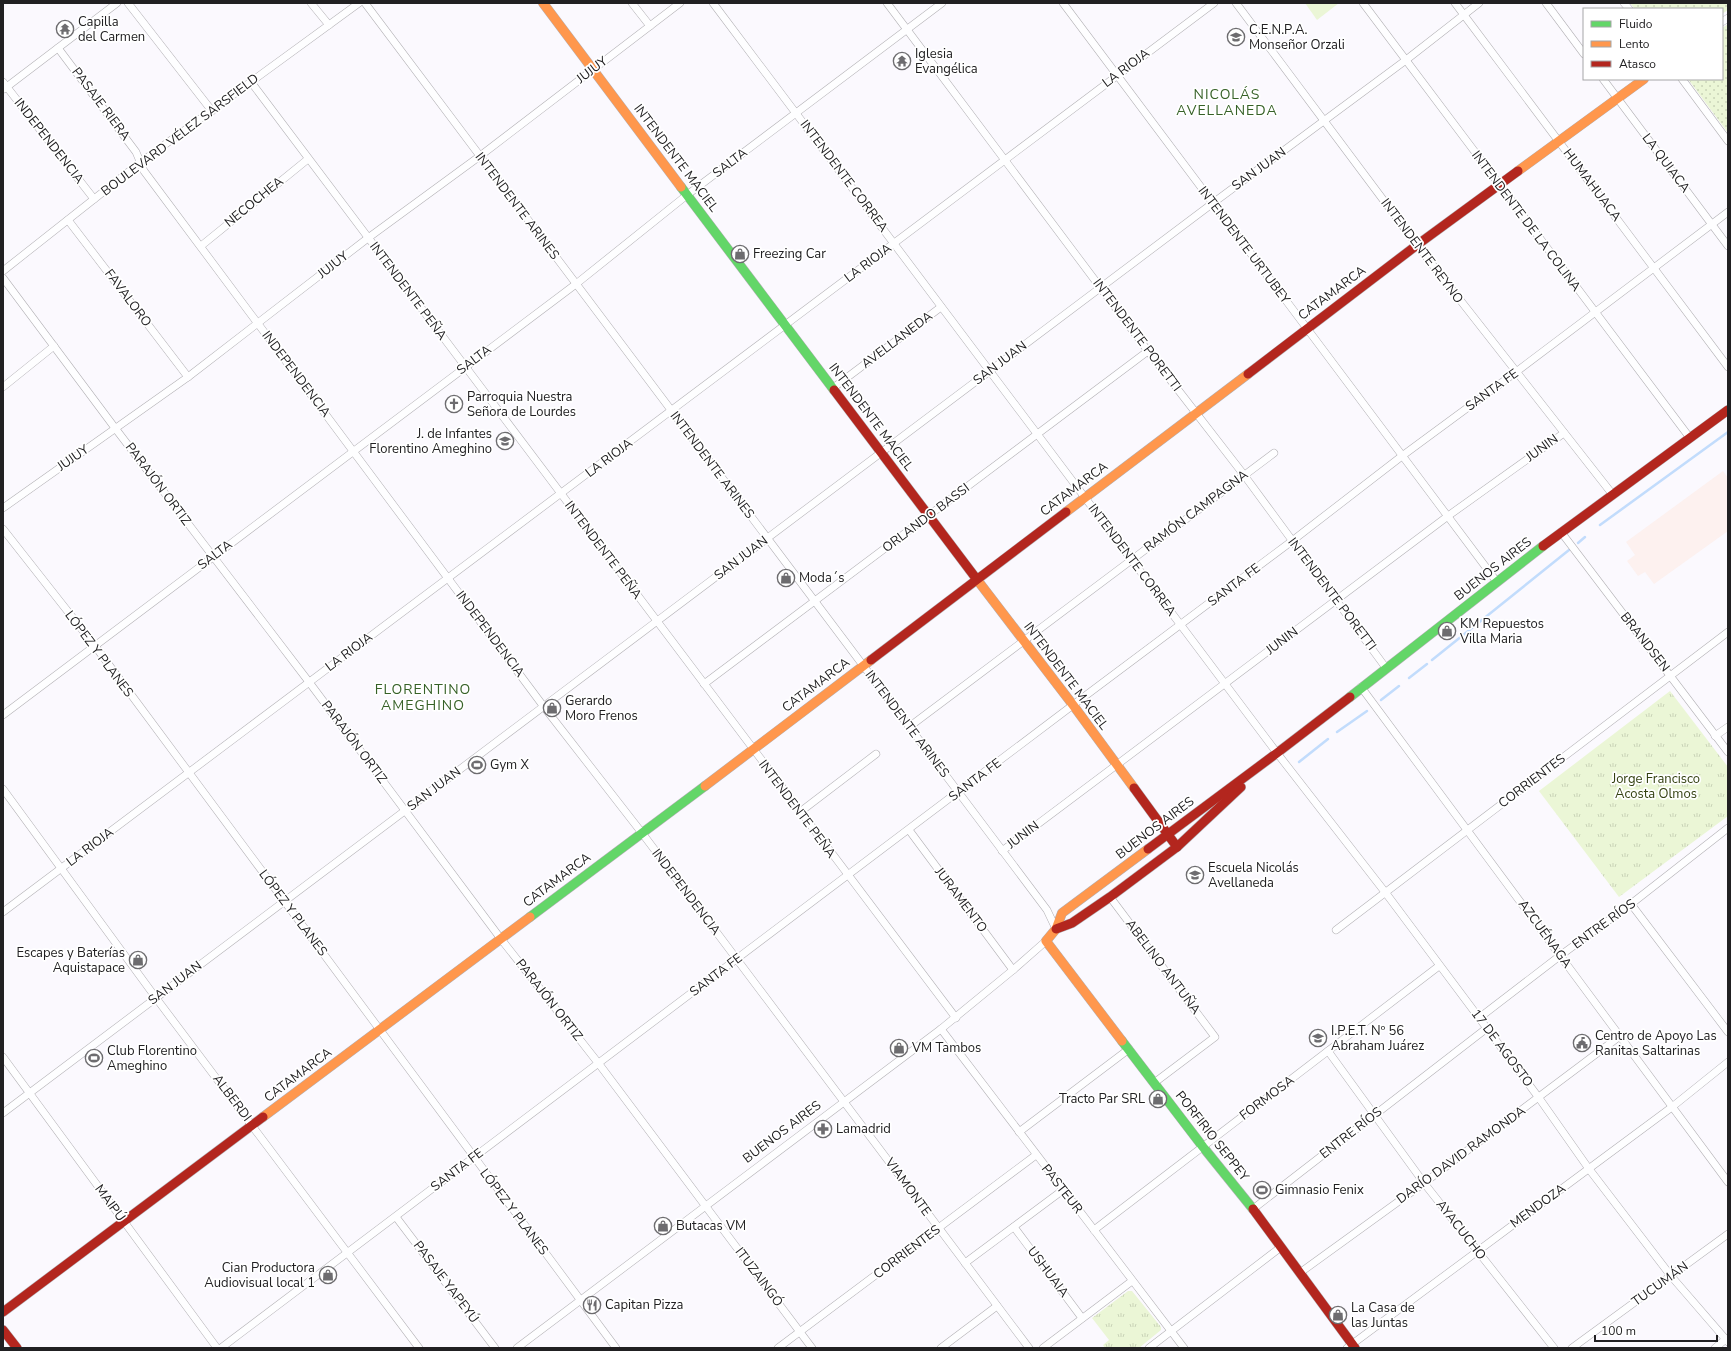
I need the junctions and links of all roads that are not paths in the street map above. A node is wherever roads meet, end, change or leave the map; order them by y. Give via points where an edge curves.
1 (117, 3) edge
2 (128, 3) edge
3 (312, 3) edge
4 (359, 3) edge
5 (365, 3) edge
6 (543, 3) edge
7 (632, 3) edge
8 (680, 3) edge
9 (713, 3) edge
10 (887, 3) edge
11 (942, 3) edge
12 (1062, 3) edge
13 (1214, 3) edge
14 (1236, 3) edge
15 (1363, 3) edge
16 (1455, 3) edge
17 (1479, 3) edge
18 (1546, 3) edge
19 (1464, 15) junction
20 (329, 25) junction
21 (650, 26) junction
22 (907, 30) junction
23 (58, 48) junction
24 (1583, 53) edge
25 (1406, 60) junction
26 (593, 69) junction
27 (1116, 75) junction
28 (1604, 80) edge
29 (1643, 80) edge
30 (1683, 80) edge
31 (251, 82) junction
32 (4, 86) edge
33 (1618, 98) junction
34 (212, 111) junction
35 (796, 113) junction
36 (1325, 120) junction
37 (1728, 141) edge
38 (1559, 142) junction
39 (480, 156) junction
40 (1005, 158) junction
41 (308, 159) junction
42 (141, 162) junction
43 (1499, 185) junction
44 (687, 195) junction
45 (94, 199) junction
46 (1213, 203) junction
47 (1728, 212) edge
48 (68, 220) junction
49 (1711, 224) junction
50 (368, 238) junction
51 (894, 244) junction
52 (1417, 245) junction
53 (201, 246) junction
54 (1728, 246) edge
55 (1654, 267) junction
56 (3, 271) edge
57 (3, 278) edge
58 (576, 284) junction
59 (1101, 288) junction
60 (942, 307) junction
61 (1595, 311) junction
62 (258, 324) junction
63 (785, 326) junction
64 (1307, 329) junction
65 (54, 346) junction
66 (1148, 351) junction
67 (465, 367) junction
68 (1728, 367) edge
69 (990, 371) junction
70 (1516, 372) junction
71 (188, 377) junction
72 (3, 387) edge
73 (833, 388) junction
74 (1728, 410) edge
75 (671, 411) junction
76 (1196, 414) junction
77 (115, 428) junction
78 (1564, 432) junction
79 (1038, 434) junction
80 (1690, 438) junction
81 (353, 451) junction
82 (882, 452) junction
83 (1274, 453) dead end
84 (1402, 456) junction
85 (1244, 475) junction
86 (560, 494) junction
87 (1613, 494) junction
88 (1085, 497) junction
89 (3, 508) edge
90 (929, 515) junction
91 (1448, 516) junction
92 (3, 529) edge
93 (1561, 532) junction
94 (767, 538) junction
95 (1292, 541) junction
96 (213, 557) junction
97 (1131, 559) junction
98 (448, 578) junction
99 (977, 579) junction
100 (1497, 582) junction
101 (1336, 600) junction
102 (814, 602) junction
103 (656, 621) junction
104 (1181, 625) junction
105 (1728, 632) edge
106 (1022, 640) junction
107 (95, 646) junction
108 (863, 666) junction
109 (1386, 668) junction
110 (1671, 675) junction
111 (309, 682) junction
112 (704, 684) junction
113 (1225, 684) junction
114 (1361, 687) junction
115 (1073, 705) junction
116 (544, 707) junction
117 (3, 715) edge
118 (1728, 726) edge
119 (908, 727) junction
120 (1715, 736) junction
121 (753, 750) junction
122 (1728, 752) edge
123 (1277, 753) junction
124 (876, 754) dead end
125 (1117, 765) junction
126 (188, 773) junction
127 (3, 789) edge
128 (958, 793) junction
129 (405, 811) junction
130 (800, 812) junction
131 (1728, 828) edge
132 (909, 830) junction
133 (1468, 830) junction
134 (642, 833) junction
135 (1168, 835) junction
136 (1177, 847) junction
137 (1002, 851) junction
138 (61, 869) junction
139 (848, 876) junction
140 (1385, 892) junction
141 (1110, 897) junction
142 (285, 901) junction
143 (1631, 904) junction
144 (3, 912) edge
145 (1056, 929) junction
146 (1336, 930) dead end
147 (501, 939) junction
148 (1046, 941) junction
149 (1561, 955) junction
150 (737, 960) junction
151 (1440, 966) junction
152 (1013, 970) junction
153 (156, 998) junction
154 (956, 1018) junction
155 (1479, 1018) junction
156 (1487, 1028) junction
157 (941, 1029) junction
158 (379, 1030) junction
159 (1728, 1032) edge
160 (1620, 1036) junction
161 (1129, 1049) junction
162 (1328, 1051) junction
163 (3, 1058) edge
164 (1728, 1062) edge
165 (599, 1064) junction
166 (1154, 1083) junction
167 (30, 1093) junction
168 (1539, 1098) junction
169 (845, 1102) junction
170 (1672, 1107) junction
171 (3, 1113) edge
172 (1375, 1115) junction
173 (252, 1125) junction
174 (1019, 1132) junction
175 (1203, 1147) junction
176 (1036, 1155) junction
177 (474, 1158) junction
178 (1589, 1169) junction
179 (1728, 1182) edge
180 (1424, 1183) junction
181 (1063, 1190) junction
182 (705, 1206) junction
183 (1253, 1209) junction
184 (396, 1217) junction
185 (124, 1221) junction
186 (1014, 1227) junction
187 (938, 1229) junction
188 (1094, 1230) junction
189 (1728, 1234) edge
190 (1282, 1246) junction
191 (1477, 1250) junction
192 (348, 1253) junction
193 (965, 1263) junction
194 (1301, 1272) junction
195 (1671, 1276) junction
196 (1132, 1281) junction
197 (580, 1300) junction
198 (997, 1306) junction
199 (3, 1312) edge
200 (1082, 1318) junction
201 (3, 1330) edge
202 (800, 1332) junction
203 (1171, 1332) junction
204 (1727, 1341) edge
205 (1351, 1347) edge
206 (16, 1348) edge
207 (217, 1348) edge
208 (221, 1348) edge
209 (419, 1348) edge
210 (495, 1348) edge
211 (516, 1348) edge
212 (616, 1348) edge
213 (778, 1348) edge
214 (812, 1348) edge
215 (941, 1348) edge
216 (1029, 1348) edge
217 (1043, 1348) edge
218 (1149, 1348) edge
219 (1184, 1348) edge
220 (1554, 1348) edge
221 (1572, 1348) edge
222 (1714, 1348) edge

1 - 23 street
2 - 34 street
3 - 20 street
4 - 20 street, BOULEVARD VÉLEZ SARSFIELD
5 - 39 street, INTENDENTE ARINES
6 - 26 main road, INTENDENTE MACIEL
7 - 21 street
8 - 21 street, JUJUY
9 - 35 street, INTENDENTE CORREA
10 - 22 street, INTENDENTE PORETTI
11 - 22 street, SALTA
12 - 27 street, INTENDENTE URTUBEY
13 - 27 street, LA RIOJA
14 - 36 street, INTENDENTE REYNO
15 - 25 street, INTENDENTE DE LA COLINA
16 - 19 street, HUMAHUACA
17 - 19 street, SAN JUAN
18 - 24 street
19 - 25 street, SAN JUAN
19 - 38 street, HUMAHUACA
20 - 31 street, BOULEVARD VÉLEZ SARSFIELD
21 - 26 street, JUJUY
22 - 35 street, SALTA
22 - 40 street, INTENDENTE PORETTI
23 - 32 street
23 - 42 street, PASAJE RIERA
25 - 36 street, SAN JUAN
25 - 43 street, INTENDENTE DE LA COLINA
26 - 39 street, JUJUY
26 - 44 main road, INTENDENTE MACIEL
27 - 40 street, LA RIOJA
27 - 46 street, INTENDENTE URTUBEY
28 - 33 street, LA QUIACA
29 - 33 main road, CATAMARCA
30 - 37 street
31 - 34 street, BOULEVARD VÉLEZ SARSFIELD
31 - 41 street, INTENDENTE PEÑA
32 - 45 street, INDEPENDENCIA
33 - 38 main road, CATAMARCA
33 - 49 street, LA QUIACA
34 - 42 street, BOULEVARD VÉLEZ SARSFIELD
35 - 44 street, SALTA
35 - 51 street, INTENDENTE CORREA
36 - 46 street, SAN JUAN
36 - 52 street, INTENDENTE REYNO
38 - 43 main road, CATAMARCA
38 - 55 street, HUMAHUACA
39 - 50 street, JUJUY
39 - 58 street, INTENDENTE ARINES
40 - 51 street, LA RIOJA
40 - 59 street, INTENDENTE PORETTI
41 - 50 street, INTENDENTE PEÑA
41 - 53 street, NECOCHEA
42 - 45 street, BOULEVARD VÉLEZ SARSFIELD
42 - 53 street, INDEPENDENCIA via 144,171
43 - 52 main road, CATAMARCA
43 - 61 street, INTENDENTE DE LA COLINA
44 - 58 street, SALTA
44 - 63 main road, INTENDENTE MACIEL
45 - 48 street, BOULEVARD VÉLEZ SARSFIELD
46 - 59 street, SAN JUAN
46 - 64 street, INTENDENTE URTUBEY
47 - 49 street, SANTA FE
48 - 56 street, BOULEVARD VÉLEZ SARSFIELD
48 - 71 street, FAVALORO
49 - 54 street, LA QUIACA
49 - 55 street, SANTA FE
50 - 62 street, JUJUY
50 - 67 street, INTENDENTE PEÑA
51 - 60 street, INTENDENTE CORREA
51 - 63 street, LA RIOJA
52 - 64 main road, CATAMARCA
52 - 70 street, INTENDENTE REYNO
53 - 62 street, INDEPENDENCIA
55 - 61 street, SANTA FE
55 - 68 street, HUMAHUACA
57 - 65 street, PARAJÓN ORTIZ
58 - 67 street, SALTA
58 - 75 street, INTENDENTE ARINES
59 - 66 street, INTENDENTE PORETTI
59 - 69 street, SAN JUAN
60 - 69 street, INTENDENTE CORREA
60 - 73 street, AVELLANEDA
61 - 70 street, SANTA FE
61 - 80 street, INTENDENTE DE LA COLINA
62 - 71 street, JUJUY
62 - 81 street, INDEPENDENCIA
63 - 73 main road, INTENDENTE MACIEL
63 - 75 street, LA RIOJA
64 - 76 main road, CATAMARCA
64 - 84 street, INTENDENTE URTUBEY
65 - 72 street
65 - 77 street, PARAJÓN ORTIZ
66 - 76 street, INTENDENTE PORETTI
66 - 79 street, ORLANDO BASSI
67 - 81 street, SALTA
67 - 86 street, INTENDENTE PEÑA
69 - 79 street, INTENDENTE CORREA
69 - 82 street, SAN JUAN
70 - 78 street, INTENDENTE REYNO
70 - 84 street, SANTA FE
71 - 77 street, JUJUY
73 - 82 main road, INTENDENTE MACIEL
74 - 80 main road, BUENOS AIRES
75 - 86 street, LA RIOJA
75 - 94 street, INTENDENTE ARINES
76 - 85 street, INTENDENTE PORETTI
76 - 88 main road, CATAMARCA
77 - 89 street, JUJUY
77 - 96 street, PARAJÓN ORTIZ
78 - 87 street, INTENDENTE REYNO
78 - 91 street, JUNIN
79 - 88 street, INTENDENTE CORREA
79 - 90 street, ORLANDO BASSI
80 - 87 main road, BUENOS AIRES
81 - 96 street, SALTA
81 - 98 street, INDEPENDENCIA
82 - 90 main road, INTENDENTE MACIEL
82 - 94 street, SAN JUAN
83 - 85 street, RAMÓN CAMPAGNA
84 - 91 street, INTENDENTE URTUBEY
84 - 95 street, SANTA FE
85 - 95 street, INTENDENTE PORETTI
85 - 97 street, RAMÓN CAMPAGNA
86 - 98 street, LA RIOJA
86 - 103 street, INTENDENTE PEÑA
87 - 93 main road, BUENOS AIRES
88 - 97 street, INTENDENTE CORREA
88 - 99 main road, CATAMARCA
90 - 99 main road, INTENDENTE MACIEL
90 - 102 street, ORLANDO BASSI
91 - 100 street, INTENDENTE URTUBEY
91 - 101 street, JUNIN
92 - 107 street, LÓPEZ Y PLANES
93 - 100 main road, BUENOS AIRES
93 - 110 street, BRANDSEN
94 - 102 street, INTENDENTE ARINES
94 - 103 street, SAN JUAN
95 - 101 street, INTENDENTE PORETTI
95 - 104 street, SANTA FE
96 - 107 street, SALTA
96 - 111 street, PARAJÓN ORTIZ
97 - 104 street, INTENDENTE CORREA
97 - 106 street, RAMÓN CAMPAGNA
98 - 111 street, LA RIOJA
98 - 116 street, INDEPENDENCIA
99 - 106 main road, INTENDENTE MACIEL
99 - 108 main road, CATAMARCA
100 - 109 main road, BUENOS AIRES
101 - 109 street, INTENDENTE PORETTI
101 - 113 street, JUNIN
102 - 108 street, INTENDENTE ARINES
102 - 112 street, ORLANDO BASSI
103 - 112 street, INTENDENTE PEÑA
103 - 116 street, SAN JUAN
104 - 113 street, INTENDENTE CORREA
104 - 115 street, SANTA FE
105 - 110 street, CORRIENTES
106 - 115 main road, INTENDENTE MACIEL
106 - 119 street, RAMÓN CAMPAGNA
107 - 117 street, SALTA
107 - 126 street, LÓPEZ Y PLANES
108 - 119 street, INTENDENTE ARINES
108 - 121 main road, CATAMARCA
109 - 114 main road, BUENOS AIRES
110 - 120 street, BRANDSEN
110 - 133 street, CORRIENTES
111 - 126 street, LA RIOJA
111 - 129 street, PARAJÓN ORTIZ
112 - 121 street, INTENDENTE PEÑA
113 - 123 street, INTENDENTE CORREA
113 - 125 street, JUNIN
114 - 123 main road, BUENOS AIRES
114 - 133 street, AZCUÉNAGA
115 - 125 main road, INTENDENTE MACIEL
115 - 128 street, SANTA FE
116 - 129 street, SAN JUAN
116 - 134 street, INDEPENDENCIA
118 - 120 street
119 - 128 street, INTENDENTE ARINES
120 - 122 street, BRANDSEN
121 - 130 street, INTENDENTE PEÑA
121 - 134 main road, CATAMARCA
123 - 135 main road, BUENOS AIRES
123 - 136 main road, BUENOS AIRES
123 - 140 street, 17 DE AGOSTO
124 - 130 street
125 - 135 main road, INTENDENTE MACIEL
125 - 137 street, JUNIN
126 - 138 street, LA RIOJA
126 - 142 street, LÓPEZ Y PLANES
127 - 138 street, ALBERDI
128 - 132 street, SANTA FE
128 - 137 street, INTENDENTE ARINES
129 - 142 street, SAN JUAN
129 - 147 street, PARAJÓN ORTIZ
130 - 139 street, INTENDENTE PEÑA
131 - 143 street, ENTRE RÍOS
132 - 139 street, SANTA FE
132 - 152 street, JURAMENTO
133 - 140 street, CORRIENTES
133 - 149 street, AZCUÉNAGA
134 - 147 main road, CATAMARCA
134 - 150 street, INDEPENDENCIA
135 - 136 main road, INTENDENTE MACIEL
135 - 145 main road, BUENOS AIRES via 1062,913
136 - 141 main road, BUENOS AIRES
137 - 145 street, INTENDENTE ARINES via 1046,910
138 - 144 street, LA RIOJA
138 - 153 street, ALBERDI
139 - 150 street, SANTA FE
139 - 154 street, INTENDENTE PEÑA
140 - 146 street, CORRIENTES
140 - 151 street, 17 DE AGOSTO
141 - 145 main road, BUENOS AIRES via 1072,922
141 - 166 street, ABELINO ANTUÑA via 1215,1037
142 - 153 street, SAN JUAN
142 - 158 street, LÓPEZ Y PLANES
143 - 149 street, ENTRE RÍOS
143 - 159 street
145 - 148 main road, BUENOS AIRES
147 - 158 main road, CATAMARCA
147 - 165 street, PARAJÓN ORTIZ
148 - 152 street, BUENOS AIRES
148 - 161 main road, PORFIRIO SEPPEY
149 - 155 street, ENTRE RÍOS
149 - 160 street, AZCUÉNAGA
150 - 165 street, SANTA FE
150 - 169 street, INDEPENDENCIA
151 - 155 street, 17 DE AGOSTO
151 - 162 street, FORMOSA
152 - 154 street, BUENOS AIRES
153 - 167 street, SAN JUAN
153 - 173 street, ALBERDI
154 - 157 street, BUENOS AIRES
155 - 156 street, 17 DE AGOSTO
156 - 168 street, 17 DE AGOSTO
156 - 172 street, ENTRE RÍOS
157 - 169 street, BUENOS AIRES
157 - 174 street, PASTEUR
158 - 173 main road, CATAMARCA
158 - 177 street, LÓPEZ Y PLANES
160 - 168 street, DARÍO DAVID RAMONDA
160 - 170 street, AZCUÉNAGA
161 - 166 main road, PORFIRIO SEPPEY
161 - 174 street
162 - 172 street, AYACUCHO
162 - 175 street, FORMOSA
163 - 167 street, MAIPÚ
164 - 170 street, MENDOZA
165 - 177 street, SANTA FE
165 - 182 street, PARAJÓN ORTIZ
166 - 175 main road, PORFIRIO SEPPEY
167 - 171 street, SAN JUAN
167 - 185 street, MAIPÚ
168 - 178 street, 17 DE AGOSTO
168 - 180 street, DARÍO DAVID RAMONDA
169 - 182 street, BUENOS AIRES
169 - 187 street, VIAMONTE
170 - 178 street, MENDOZA
170 - 179 street, AZCUÉNAGA
172 - 180 street, AYACUCHO
172 - 183 street, ENTRE RÍOS
173 - 185 main road, CATAMARCA
173 - 192 street, ALBERDI
174 - 176 street, PASTEUR
175 - 183 main road, PORFIRIO SEPPEY
175 - 188 street, FORMOSA
176 - 181 street, PASTEUR
176 - 187 street, CORRIENTES
177 - 184 street, SANTA FE
177 - 197 street, LÓPEZ Y PLANES
178 - 191 street, MENDOZA
178 - 195 street, 17 DE AGOSTO
180 - 191 street, AYACUCHO
180 - 194 street, DARÍO DAVID RAMONDA
181 - 186 street
181 - 188 street, PASTEUR
182 - 197 street, BUENOS AIRES
182 - 202 street, ITUZAINGÓ
183 - 190 main road, PORFIRIO SEPPEY
184 - 192 street, SANTA FE
184 - 210 street, PASAJE YAPEYÚ
185 - 199 main road, CATAMARCA
185 - 207 street, MAIPÚ
186 - 193 street
186 - 200 street, USHUAIA
187 - 193 street, VIAMONTE
187 - 202 street, CORRIENTES
188 - 196 street, PASTEUR
189 - 195 street, TUCUMÁN
190 - 194 main road, PORFIRIO SEPPEY
190 - 203 street
191 - 205 street, MENDOZA
191 - 220 street, AYACUCHO
192 - 208 street, SANTA FE
192 - 209 street, ALBERDI
193 - 198 street, VIAMONTE
194 - 205 main road, PORFIRIO SEPPEY
195 - 204 street, 17 DE AGOSTO
195 - 221 street, TUCUMÁN
196 - 200 street
196 - 203 street, PASTEUR
197 - 211 street, BUENOS AIRES
197 - 212 street
198 - 215 street
198 - 216 street, VIAMONTE
200 - 217 street
201 - 206 main road
202 - 213 street, CORRIENTES
202 - 214 street, ITUZAINGÓ
203 - 218 street
203 - 219 street, PASTEUR
204 - 222 street

